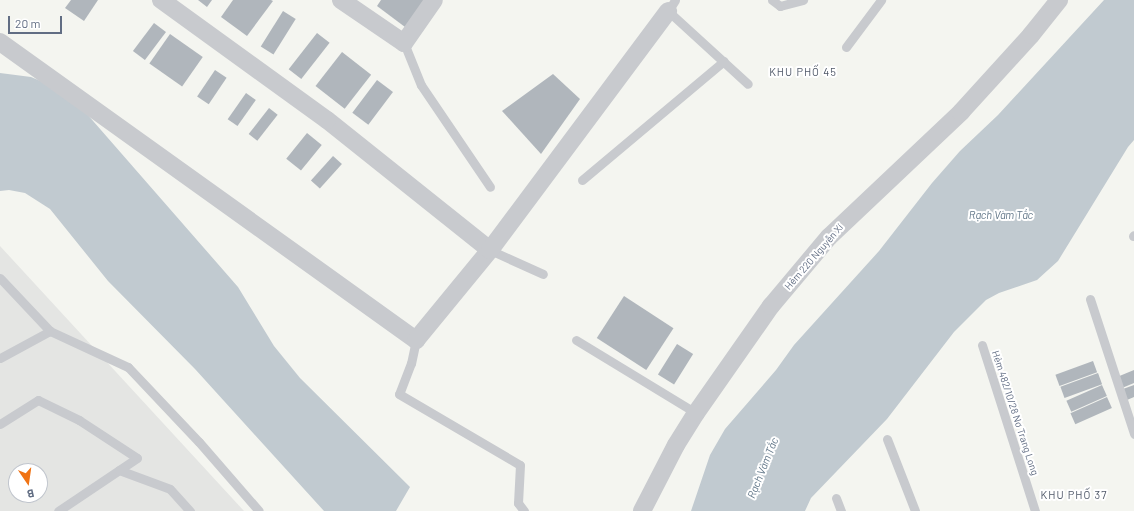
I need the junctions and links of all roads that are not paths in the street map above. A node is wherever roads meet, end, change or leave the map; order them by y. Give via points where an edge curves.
1 (162, 0) edge
2 (341, 0) edge
3 (434, 0) edge
4 (772, 0) edge
5 (803, 0) edge
6 (881, 0) edge
7 (1059, 0) edge
8 (672, 5) edge
9 (0, 42) edge
10 (404, 43) junction
11 (846, 47) dead end
12 (724, 61) junction
13 (748, 84) dead end
14 (582, 180) dead end
15 (490, 187) dead end
16 (490, 250) junction
17 (543, 274) dead end
18 (0, 278) edge
19 (1090, 299) dead end
20 (50, 331) junction
21 (416, 340) junction
22 (576, 340) dead end
23 (982, 345) dead end
24 (0, 358) edge
25 (696, 413) junction
26 (0, 424) edge
27 (1134, 434) edge
28 (887, 439) dead end
29 (119, 470) junction
30 (836, 498) dead end
31 (58, 511) edge
32 (190, 511) edge
33 (259, 511) edge
34 (524, 511) edge
35 (642, 511) edge
36 (841, 511) edge
37 (915, 511) edge
38 (1035, 511) edge

1 - 16 street via 327,120
2 - 10 street
3 - 10 street
4 - 5 lane via 780,6
6 - 11 lane
7 - 25 street, Hẻm 220 Nguyễn Xí via 962,112 829,237 771,306
8 - 12 lane
8 - 16 street
9 - 21 street
10 - 15 lane via 421,84
12 - 13 lane
12 - 14 lane
16 - 17 lane
16 - 21 street
18 - 20 lane
19 - 27 lane
20 - 24 lane
20 - 33 lane via 128,367 199,442
21 - 34 lane via 400,394 520,465 518,503
22 - 25 lane
23 - 38 lane, Hẻm 482/10/28 Nơ Trang Long
25 - 35 street, Hẻm 220 Nguyễn Xí via 676,445
26 - 29 lane via 38,400 79,420 137,458
28 - 37 lane
29 - 31 lane
29 - 32 lane via 170,489
30 - 36 lane

